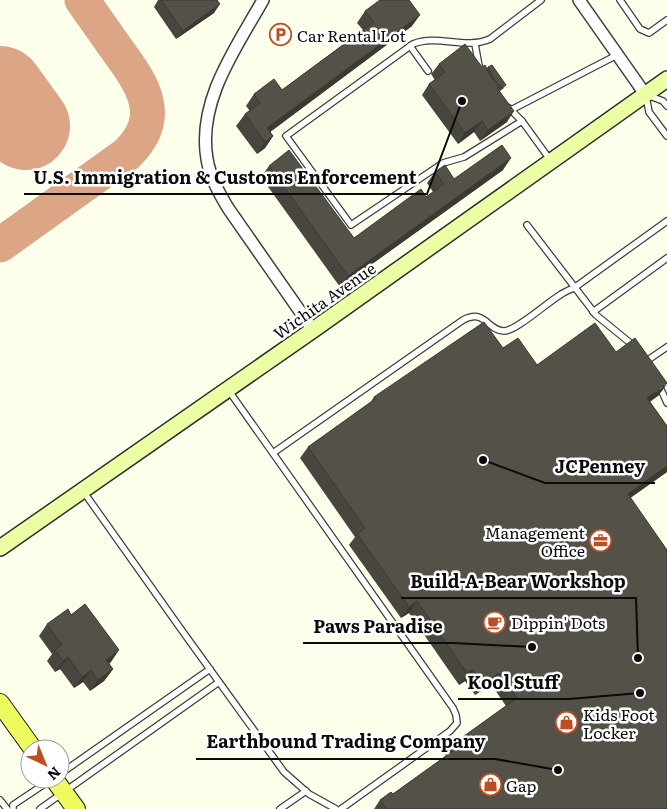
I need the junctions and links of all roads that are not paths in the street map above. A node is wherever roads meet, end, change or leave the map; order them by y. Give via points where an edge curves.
1 (263, 0) edge
2 (541, 0) edge
3 (579, 0) edge
4 (620, 0) edge
5 (667, 20) edge
6 (475, 44) junction
7 (410, 46) junction
8 (617, 54) junction
9 (428, 71) dead end
10 (482, 73) edge
11 (667, 79) edge
12 (646, 94) junction
13 (505, 104) edge
14 (667, 106) edge
15 (510, 110) junction
16 (522, 121) junction
17 (667, 136) edge
18 (551, 161) junction
19 (667, 220) edge
20 (527, 225) dead end
21 (667, 258) edge
22 (574, 288) junction
23 (593, 312) junction
24 (313, 330) junction
25 (667, 347) edge
26 (645, 362) junction
27 (650, 370) edge
28 (655, 378) edge
29 (228, 390) junction
30 (667, 403) edge
31 (273, 453) junction
32 (83, 490) junction
33 (0, 548) edge
34 (210, 670) junction
35 (219, 682) junction
36 (2, 708) edge
37 (25, 739) edge
38 (70, 767) edge
39 (70, 775) edge
40 (45, 789) edge
41 (53, 789) edge
42 (61, 789) edge
43 (306, 791) junction
44 (0, 800) edge
45 (7, 809) edge
46 (13, 809) edge
47 (40, 809) edge
48 (76, 809) edge
49 (280, 809) edge
50 (336, 809) edge
51 (341, 809) edge

1 - 24 street via 224,69 212,100 205,128 207,159 216,188 228,208
2 - 6 lane via 490,39
3 - 8 street
4 - 5 lane via 640,29 649,33
6 - 7 lane via 426,41
6 - 10 lane
7 - 9 lane
7 - 16 lane via 286,136 351,225 443,162 464,157
8 - 12 street
8 - 15 lane
11 - 12 main road, Wichita Avenue
12 - 14 lane
12 - 17 lane via 649,112
12 - 18 main road, Wichita Avenue
13 - 15 lane
15 - 16 lane
16 - 18 lane
18 - 24 main road, Wichita Avenue
19 - 22 lane
20 - 22 lane
21 - 23 lane
22 - 23 lane
22 - 31 lane via 508,331 498,330 481,317 469,316
23 - 26 lane via 626,338
24 - 29 main road, Wichita Avenue
25 - 26 lane
26 - 27 lane
28 - 30 lane
29 - 31 lane
29 - 32 main road, Wichita Avenue
31 - 51 lane via 456,715 456,723 450,731
32 - 33 main road, Wichita Avenue
32 - 34 lane
34 - 35 lane
34 - 38 lane
35 - 39 lane
35 - 43 lane via 284,772
36 - 37 main road
40 - 46 lane via 14,805
41 - 47 lane
42 - 48 main road
43 - 49 lane
43 - 50 lane
44 - 45 lane

